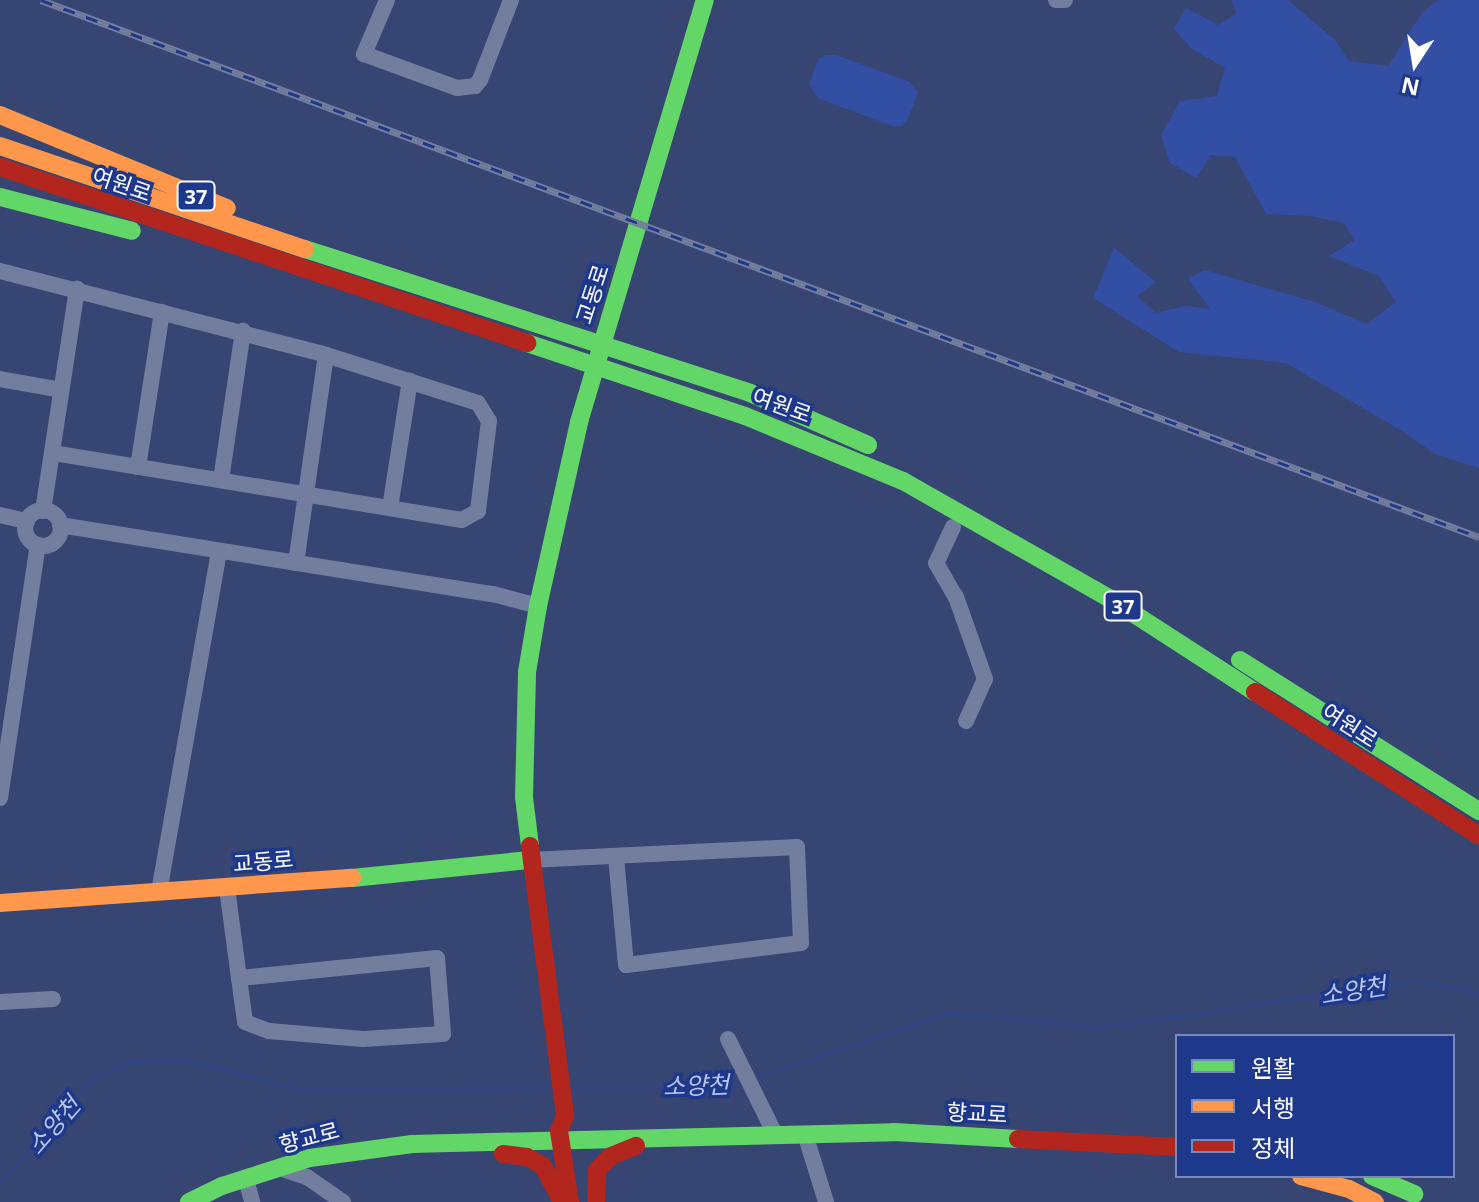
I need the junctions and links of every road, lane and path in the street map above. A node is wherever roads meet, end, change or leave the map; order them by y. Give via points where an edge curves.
1 (387, 0) edge
2 (511, 0) edge
3 (704, 0) edge
4 (1056, 0) edge
5 (1065, 0) edge
6 (0, 115) edge
7 (0, 146) edge
8 (0, 167) edge
9 (0, 197) edge
10 (0, 271) edge
11 (392, 276) junction
12 (354, 286) junction
13 (77, 289) junction
14 (162, 312) junction
15 (243, 331) junction
16 (326, 355) junction
17 (0, 379) edge
18 (410, 381) junction
19 (61, 390) junction
20 (831, 449) junction
21 (52, 453) junction
22 (138, 467) junction
23 (221, 480) junction
24 (304, 494) junction
25 (390, 508) junction
26 (43, 511) junction
27 (0, 515) edge
28 (27, 521) junction
29 (60, 525) junction
30 (953, 527) junction
31 (38, 545) junction
32 (219, 552) junction
33 (296, 563) junction
34 (538, 606) junction
35 (7, 696) edge
36 (966, 721) dead end
37 (1305, 724) junction
38 (0, 798) edge
39 (1479, 811) edge
40 (1479, 836) edge
41 (616, 858) junction
42 (530, 860) junction
43 (227, 888) junction
44 (159, 892) junction
45 (0, 903) edge
46 (239, 978) junction
47 (53, 999) dead end
48 (0, 1002) edge
49 (729, 1043) dead end
50 (567, 1128) junction
51 (775, 1134) junction
52 (805, 1134) junction
53 (677, 1138) junction
54 (447, 1145) junction
55 (1175, 1147) edge
56 (282, 1169) junction
57 (1308, 1178) edge
58 (1375, 1178) edge
59 (246, 1179) junction
60 (1406, 1198) edge
61 (189, 1202) edge
62 (252, 1202) edge
63 (343, 1202) edge
64 (562, 1202) edge
65 (570, 1202) edge
66 (587, 1202) edge
67 (596, 1202) edge
68 (826, 1202) edge
69 (1375, 1202) edge
70 (1432, 1202) edge

1 - 2 street via 364,54 457,88 475,86 480,80
3 - 34 main road, 교동로 via 601,342
4 - 5 street
6 - 11 main road, 37
7 - 11 main road, 여원로
8 - 12 main road, 여원로
9 - 12 main road, 37 via 323,284
10 - 13 street
11 - 39 main road, 여원로 / 37 via 750,393 826,424 958,490 1138,596
12 - 20 main road, 여원로 / 37
13 - 14 street
13 - 19 street
14 - 15 street
14 - 22 street
15 - 16 street
15 - 23 street
16 - 18 street
16 - 24 street
17 - 19 street
18 - 25 street
18 - 25 street via 478,403 489,421 478,511 462,520
19 - 21 street
20 - 30 main road via 855,472
20 - 37 main road, 여원로 / 37 via 903,481 1111,599
21 - 22 street
21 - 26 street
22 - 23 street
23 - 24 street
24 - 25 street
24 - 33 street
26 - 28 street
26 - 29 street
27 - 28 street
28 - 31 street via 26,534
29 - 31 street via 55,542
29 - 32 street
30 - 36 street via 936,563 956,597 985,679
30 - 37 main road via 1256,706
31 - 35 street
32 - 33 street
32 - 44 street
33 - 34 street
34 - 42 main road, 교동로 via 523,711
35 - 38 street
37 - 40 main road, 여원로 / 37
41 - 41 street via 797,847 801,943 626,965
41 - 42 street
42 - 43 main road, 교동로
42 - 50 main road, 교동로
43 - 44 main road, 교동로
43 - 46 street
44 - 45 main road, 교동로
46 - 46 street via 437,958 443,1034 363,1039 269,1031 245,1022
47 - 48 street
49 - 51 street
50 - 53 main road, 향교로
50 - 54 main road, 향교로 via 463,1136
50 - 65 main road
50 - 66 main road
51 - 52 main road, 향교로
51 - 53 main road, 향교로
52 - 55 main road, 향교로 via 894,1132
52 - 68 street
53 - 67 main road via 625,1148 611,1156 597,1170
54 - 56 main road, 향교로 via 341,1152
54 - 64 main road via 466,1153 527,1157 543,1166
56 - 59 main road, 향교로
56 - 63 street via 307,1177
57 - 69 main road
58 - 60 main road
59 - 61 main road, 향교로
59 - 62 street
60 - 70 main road

